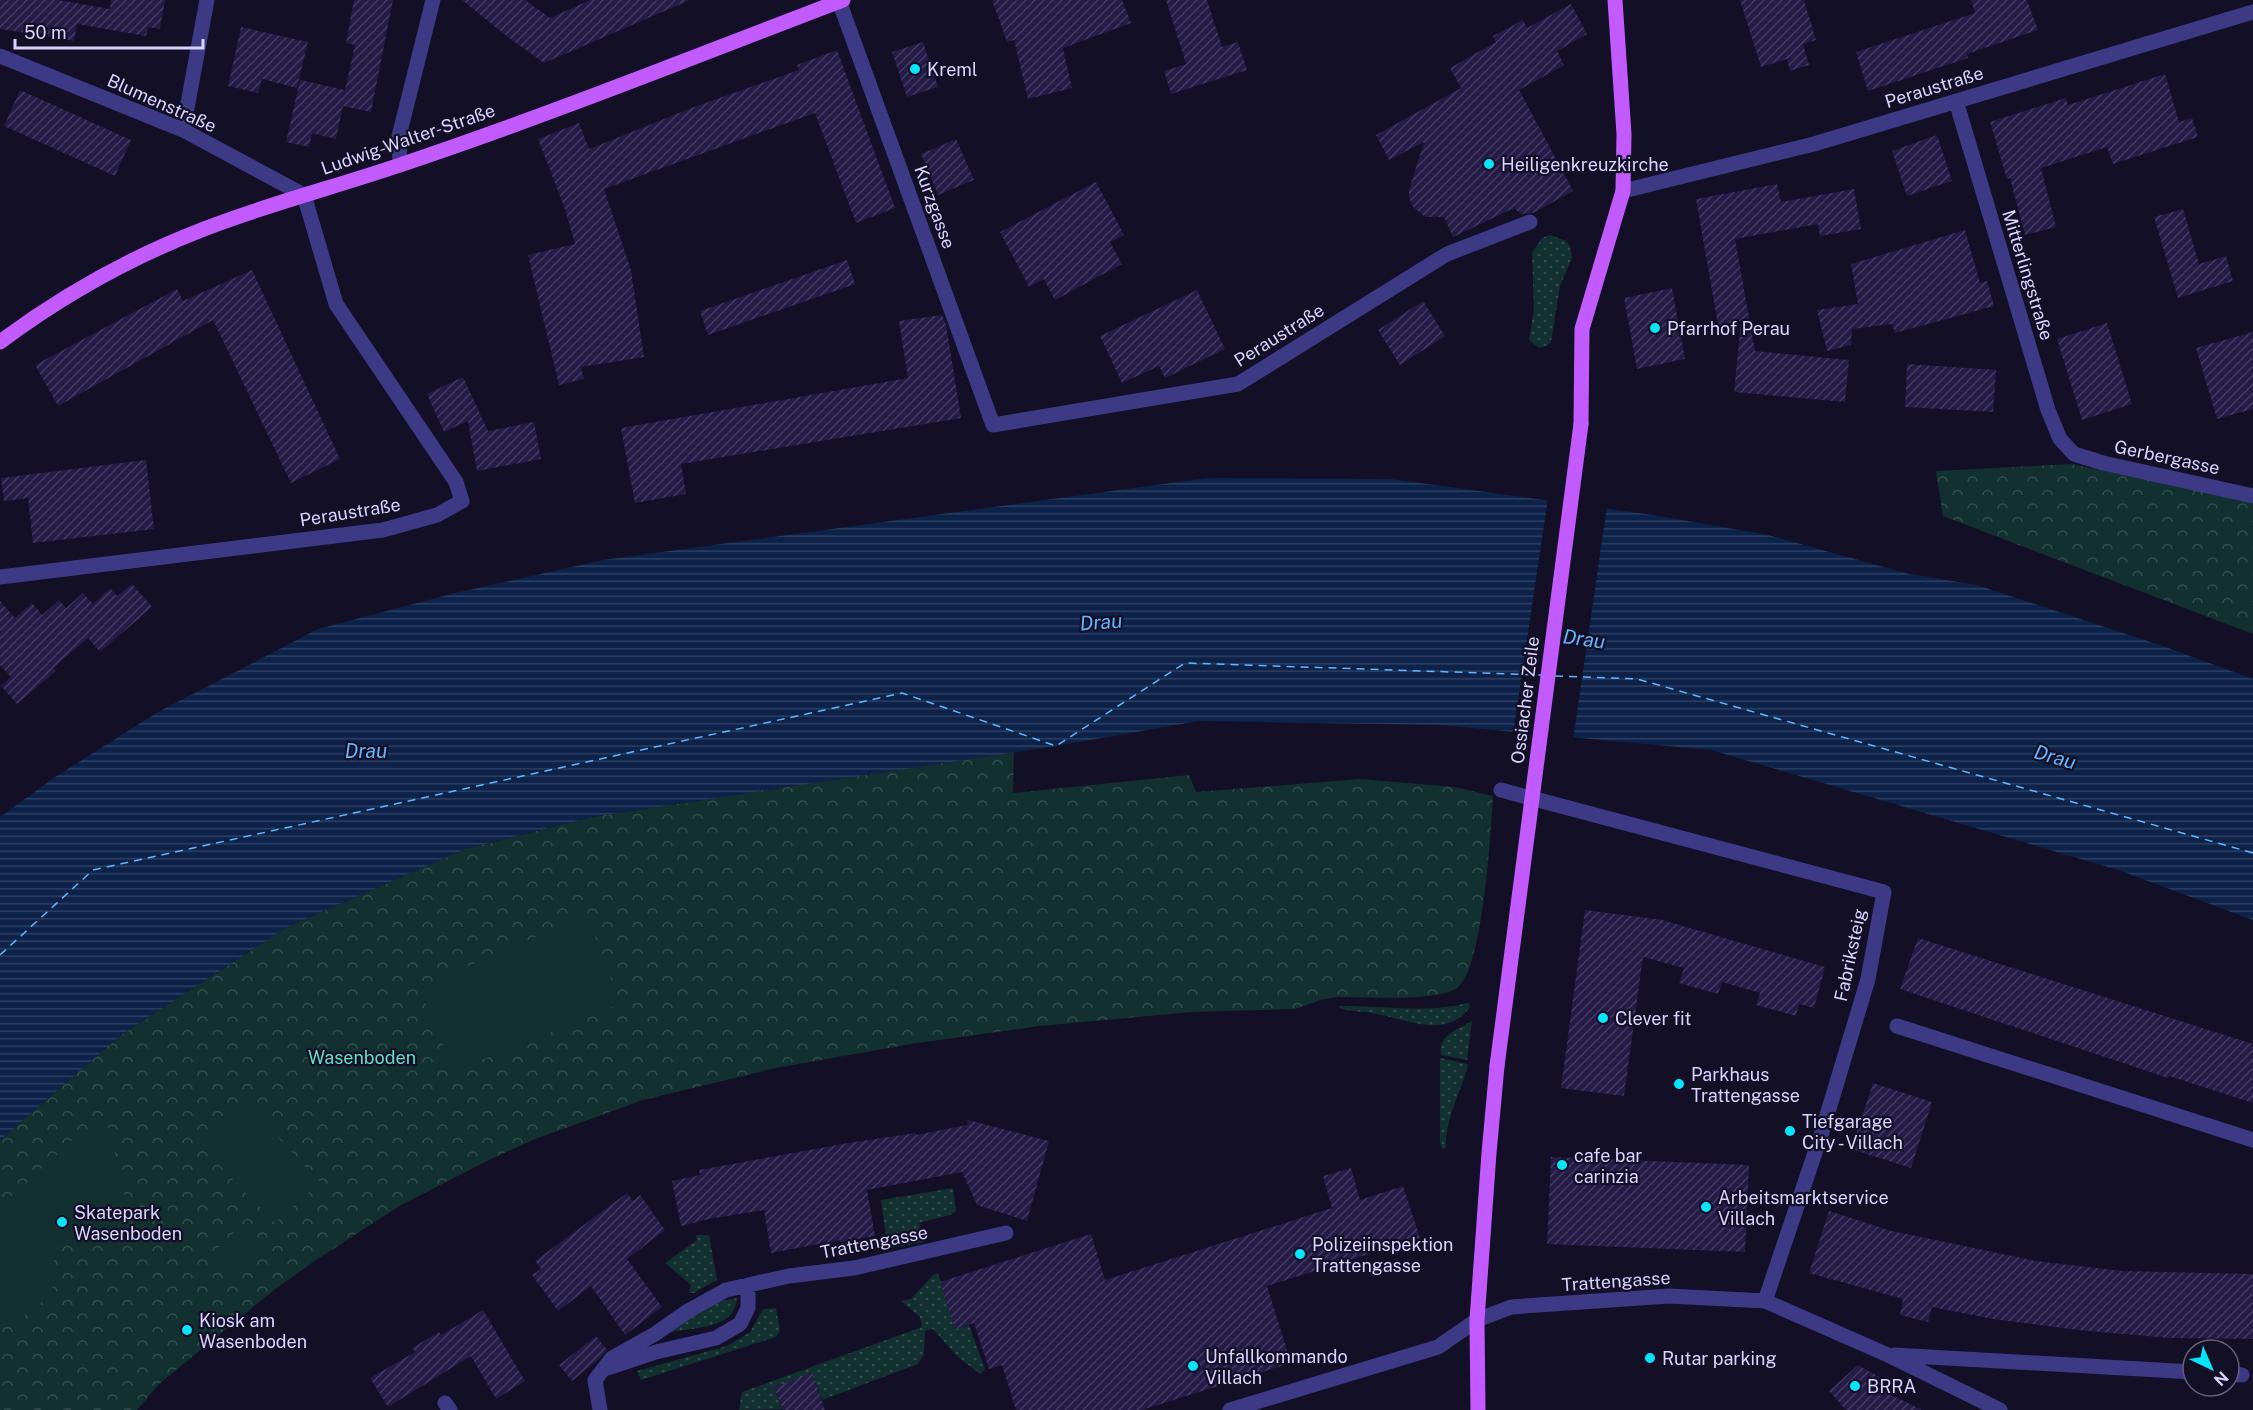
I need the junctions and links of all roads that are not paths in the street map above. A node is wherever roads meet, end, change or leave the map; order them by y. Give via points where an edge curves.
1 (207, 0) edge
2 (433, 0) edge
3 (1615, 0) edge
4 (841, 1) edge
5 (2253, 12) edge
6 (0, 56) edge
7 (1956, 101) junction
8 (183, 130) junction
9 (400, 165) junction
10 (1623, 190) junction
11 (304, 195) junction
12 (1530, 222) dead end
13 (0, 342) edge
14 (993, 425) joint
15 (2074, 454) joint
16 (2253, 496) edge
17 (0, 577) edge
18 (1501, 790) dead end
19 (1897, 1026) dead end
20 (2253, 1140) edge
21 (1006, 1233) dead end
22 (748, 1286) junction
23 (1765, 1301) junction
24 (1477, 1320) junction
25 (1888, 1355) junction
26 (602, 1370) junction
27 (2181, 1371) edge
28 (600, 1410) edge
29 (1230, 1410) edge
30 (1478, 1410) edge
31 (2000, 1410) edge

1 - 8 street
2 - 9 street via 399,136
3 - 10 main road, Ossiacher Zeile via 1624,134
4 - 9 main road, Ludwig-Walter-Straße
4 - 14 street, Kurzgasse
5 - 7 street, Peraustraße
6 - 8 street, Blumenstraße
7 - 10 street, Peraustraße via 1814,144
7 - 15 street, Mitterlingstraße via 2048,410 2060,438
8 - 11 street, Blumenstraße
9 - 11 main road, Ludwig-Walter-Straße
10 - 24 main road, Ossiacher Zeile, bridge via 1582,329 1581,424 1497,1066
11 - 13 main road, Ludwig-Walter-Straße via 204,229 112,270 41,311
11 - 17 street, Peraustraße via 336,304 456,482 462,501 437,515 383,530
12 - 14 street, Peraustraße via 1447,254 1238,384
15 - 16 street, Gerbergasse
18 - 23 street, Fabriksteig via 1884,892 1868,979
19 - 20 street
21 - 22 street, Trattengasse via 854,1268
22 - 26 street, Trattengasse via 726,1290 688,1311 612,1358
22 - 26 street via 748,1308 740,1324 716,1338
23 - 24 street, Trattengasse via 1669,1296 1511,1307
23 - 25 street, Trattengasse
24 - 29 street, Trattengasse via 1438,1347
24 - 30 main road, Ossiacher Zeile
25 - 27 street
25 - 31 street, Trattengasse
26 - 28 street via 595,1380

